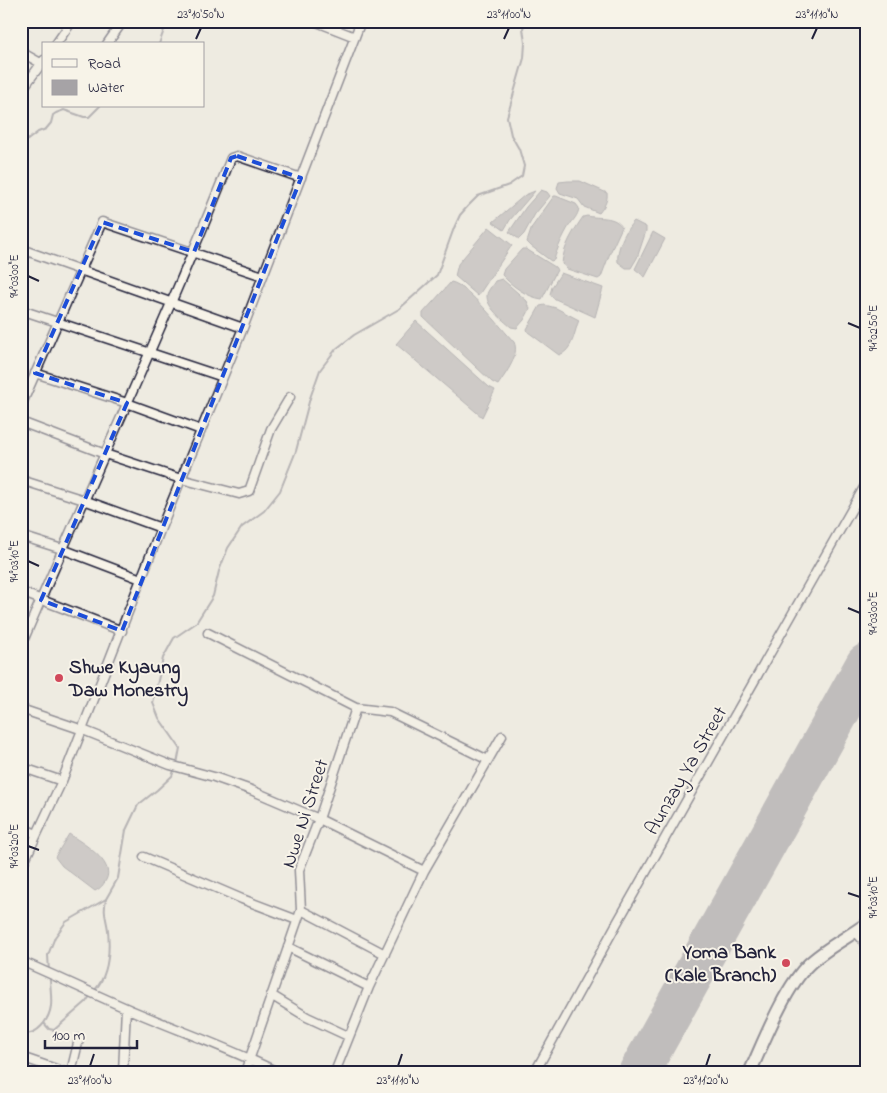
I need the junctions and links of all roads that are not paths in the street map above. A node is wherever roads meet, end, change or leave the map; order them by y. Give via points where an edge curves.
1 (72, 21) edge
2 (123, 21) edge
3 (314, 21) edge
4 (361, 21) edge
5 (355, 37) junction
6 (57, 42) edge
7 (108, 42) edge
8 (21, 52) edge
9 (42, 62) edge
10 (42, 64) edge
11 (21, 91) edge
12 (301, 178) junction
13 (21, 249) edge
14 (194, 252) junction
15 (81, 270) junction
16 (263, 276) junction
17 (172, 304) junction
18 (21, 310) edge
19 (58, 323) junction
20 (243, 328) junction
21 (149, 352) junction
22 (35, 374) junction
23 (222, 376) junction
24 (290, 397) dead end
25 (127, 403) junction
26 (21, 406) edge
27 (21, 422) edge
28 (201, 430) junction
29 (105, 454) junction
30 (21, 480) edge
31 (181, 480) junction
32 (866, 484) edge
33 (84, 500) junction
34 (161, 528) junction
35 (21, 536) edge
36 (62, 549) junction
37 (141, 579) junction
38 (21, 592) edge
39 (41, 600) junction
40 (122, 631) junction
41 (208, 633) dead end
42 (21, 646) edge
43 (356, 708) junction
44 (21, 709) edge
45 (82, 730) junction
46 (502, 736) dead end
47 (488, 760) junction
48 (21, 767) edge
49 (62, 781) junction
50 (319, 819) junction
51 (21, 828) edge
52 (37, 834) junction
53 (144, 857) dead end
54 (21, 868) edge
55 (424, 870) junction
56 (301, 910) junction
57 (297, 920) junction
58 (866, 924) edge
59 (856, 932) junction
60 (866, 944) edge
61 (288, 947) junction
62 (385, 954) junction
63 (21, 961) edge
64 (369, 987) junction
65 (271, 995) junction
66 (126, 1008) junction
67 (348, 1036) junction
68 (79, 1039) dead end
69 (21, 1057) edge
70 (250, 1058) junction
71 (65, 1072) edge
72 (71, 1072) edge
73 (122, 1072) edge
74 (245, 1072) edge
75 (277, 1072) edge
76 (335, 1072) edge
77 (535, 1072) edge
78 (750, 1072) edge

1 - 6 street
2 - 7 street
3 - 5 street
4 - 5 street
5 - 12 street
8 - 9 street
10 - 11 street
12 - 14 street via 237,156 231,158
12 - 16 street
13 - 15 street
14 - 15 street via 102,222
14 - 16 street
14 - 17 street
15 - 17 street
15 - 19 street
16 - 20 street
17 - 20 street
17 - 21 street
18 - 19 street
19 - 21 street
19 - 22 street
20 - 23 street
21 - 23 street
21 - 25 street
22 - 25 street
22 - 26 street
23 - 28 street
24 - 31 street via 271,429 249,491 239,494
25 - 28 street
25 - 29 street
27 - 29 street
28 - 31 street
29 - 31 street
29 - 33 street
30 - 33 street
31 - 34 street
32 - 77 street, Aunzay Ya Street
33 - 34 street
33 - 36 street
34 - 37 street
35 - 36 street
36 - 37 street
36 - 39 street
37 - 40 street
38 - 39 street
39 - 40 street
39 - 42 street
40 - 45 street
41 - 43 street
43 - 47 street via 390,712
43 - 50 street, Nwe Ni Street
44 - 45 street
45 - 49 street
45 - 50 street via 181,769 251,790
46 - 47 street
47 - 55 street
48 - 49 street
49 - 52 street
50 - 55 street
50 - 56 street, Nwe Ni Street via 299,870
51 - 52 street
52 - 54 street
53 - 57 street
55 - 62 street
56 - 57 street, Nwe Ni Street
56 - 62 street
57 - 61 street, Nwe Ni Street
58 - 59 highway
59 - 60 street
59 - 78 highway via 834,943 801,974
61 - 64 street
61 - 65 street, Nwe Ni Street
62 - 64 street
63 - 66 street
64 - 67 street
65 - 67 street
65 - 70 street, Nwe Ni Street
66 - 70 street
66 - 73 street
67 - 76 street
68 - 72 street
69 - 71 street
70 - 74 street, Nwe Ni Street
70 - 75 street

